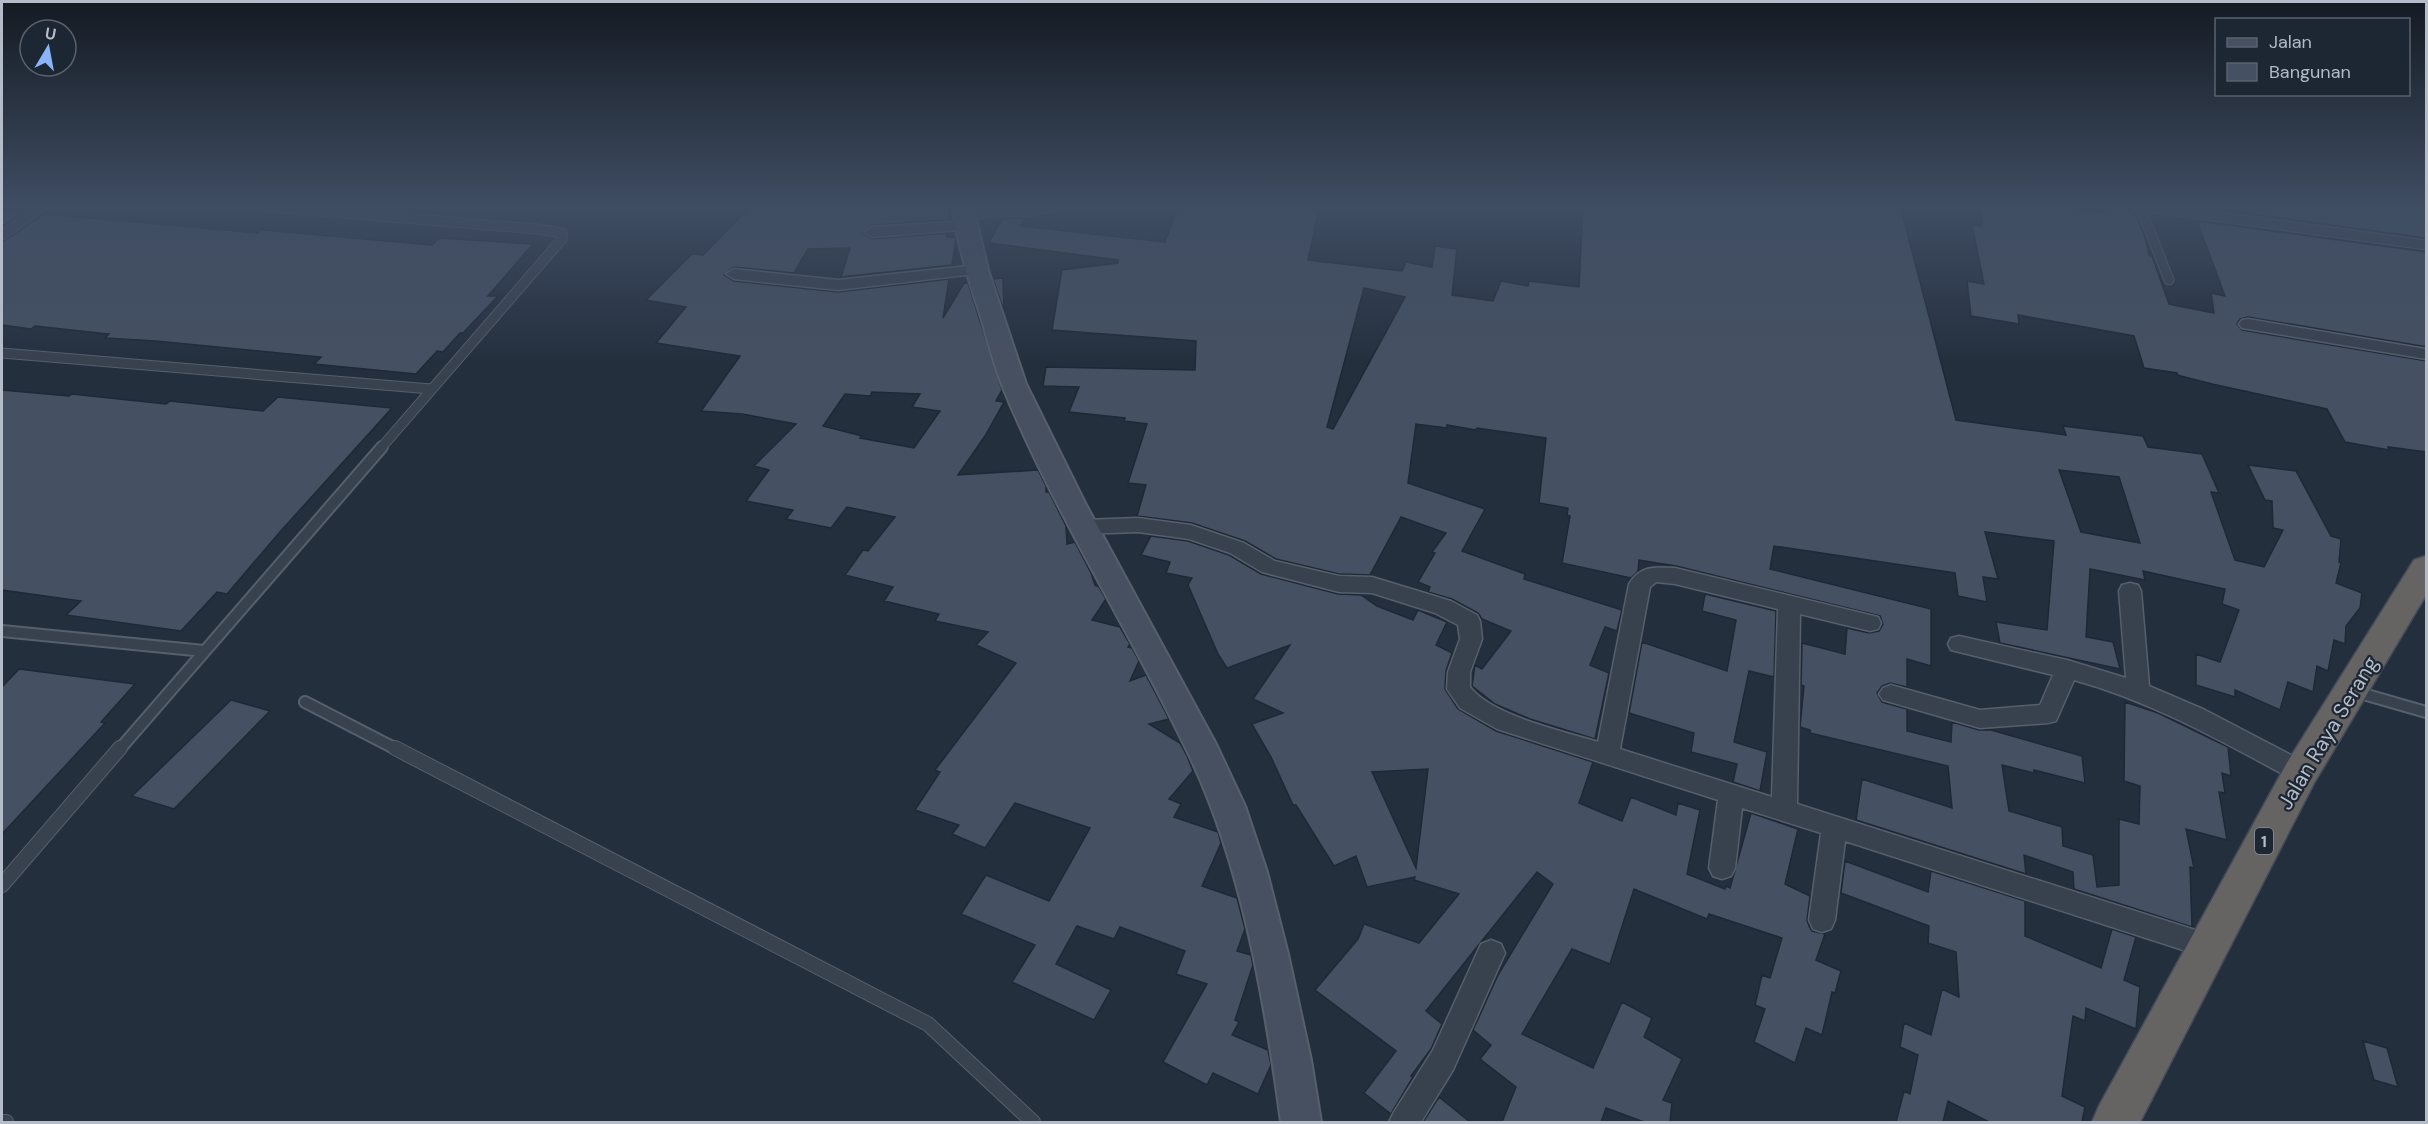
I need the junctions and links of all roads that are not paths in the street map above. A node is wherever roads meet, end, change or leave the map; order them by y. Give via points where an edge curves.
1 (547, 257) edge
2 (974, 257) edge
3 (2159, 257) edge
4 (977, 270) junction
5 (734, 274) dead end
6 (2169, 280) dead end
7 (2248, 324) dead end
8 (2, 353) edge
9 (2427, 354) edge
10 (431, 389) junction
11 (1084, 527) junction
12 (2427, 568) edge
13 (2130, 591) dead end
14 (1789, 603) junction
15 (1870, 623) dead end
16 (2, 631) edge
17 (1959, 644) dead end
18 (204, 651) junction
19 (2067, 669) junction
20 (2138, 691) junction
21 (2353, 691) junction
22 (1891, 694) dead end
23 (305, 702) dead end
24 (2427, 712) edge
25 (1607, 755) junction
26 (2301, 772) junction
27 (1731, 795) junction
28 (1784, 812) junction
29 (1834, 827) junction
30 (1722, 868) dead end
31 (2, 885) edge
32 (1822, 920) dead end
33 (2208, 946) junction
34 (1491, 953) dead end
35 (2, 1122) edge
36 (6, 1122) edge
37 (1033, 1122) edge
38 (1301, 1122) edge
39 (1404, 1122) edge
40 (2115, 1122) edge

1 - 10 lane
2 - 4 main road
3 - 6 lane
4 - 5 street via 838,285
4 - 11 main road via 1014,384
7 - 9 street
8 - 10 lane
10 - 18 lane
11 - 25 street via 1138,525 1191,532 1237,548 1269,567 1339,584 1372,585 1443,607 1469,621 1471,639 1459,672 1458,689 1468,702 1505,722
11 - 38 main road via 1205,753 1228,806 1250,872 1270,954
12 - 21 highway, Jalan Raya Serang / 1
13 - 20 street
14 - 15 street
14 - 25 street via 1676,576 1652,574 1640,584
14 - 28 street
16 - 18 lane
17 - 19 street
18 - 31 lane
19 - 20 street
19 - 22 street via 2048,714 1980,719
20 - 26 street
21 - 24 lane
21 - 26 highway, Jalan Raya Serang / 1
23 - 37 lane via 928,1024
25 - 27 street
26 - 33 highway, Jalan Raya Serang / 1
27 - 28 street
27 - 30 street
28 - 29 street
29 - 32 street
29 - 33 street
33 - 40 highway, Jalan Raya Serang / 1
34 - 39 street via 1443,1060
35 - 36 lane

